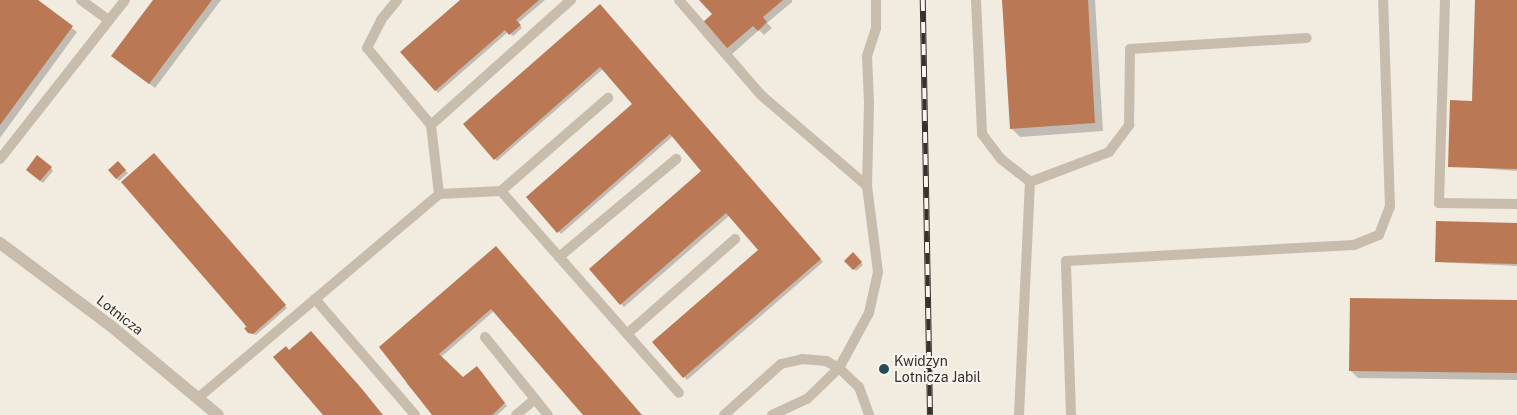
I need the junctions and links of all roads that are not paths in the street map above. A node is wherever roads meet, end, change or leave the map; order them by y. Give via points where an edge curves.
1 (81, 0) edge
2 (125, 0) edge
3 (397, 0) edge
4 (571, 0) edge
5 (679, 0) edge
6 (876, 0) edge
7 (976, 0) edge
8 (1383, 0) edge
9 (1445, 0) edge
10 (110, 20) junction
11 (1307, 38) dead end
12 (608, 98) dead end
13 (431, 125) junction
14 (0, 159) edge
15 (676, 159) dead end
16 (1030, 182) junction
17 (867, 186) junction
18 (501, 191) junction
19 (439, 194) junction
20 (1517, 204) edge
21 (734, 239) dead end
22 (0, 243) edge
23 (559, 257) junction
24 (315, 299) junction
25 (627, 334) junction
26 (485, 337) dead end
27 (839, 368) junction
28 (678, 393) dead end
29 (198, 398) junction
30 (535, 399) junction
31 (218, 415) edge
32 (415, 415) edge
33 (516, 415) edge
34 (548, 415) edge
35 (724, 415) edge
36 (772, 415) edge
37 (869, 415) edge
38 (1019, 415) edge
39 (1071, 415) edge

1 - 10 lane
2 - 10 lane
3 - 13 lane via 381,20 367,48
4 - 13 lane
5 - 17 lane via 761,95
6 - 17 lane via 876,28 867,56 870,103
7 - 16 lane via 982,134 1001,159
8 - 39 lane via 1390,207 1379,235 1354,245 1066,260
9 - 20 lane via 1439,203
10 - 14 lane
11 - 16 lane via 1130,49 1129,125 1109,152
12 - 18 lane
13 - 19 lane
15 - 23 lane
16 - 38 lane
17 - 27 lane via 878,272 869,312
18 - 19 lane
18 - 23 lane
19 - 24 lane
21 - 25 lane
22 - 29 street, Lotnicza via 111,326
23 - 25 lane
24 - 29 lane
24 - 32 lane
25 - 28 lane
26 - 30 lane
27 - 35 lane via 826,361 802,359 781,364
27 - 36 lane via 807,399
27 - 37 lane via 858,387
29 - 31 street, Lotnicza
30 - 33 lane
30 - 34 lane

